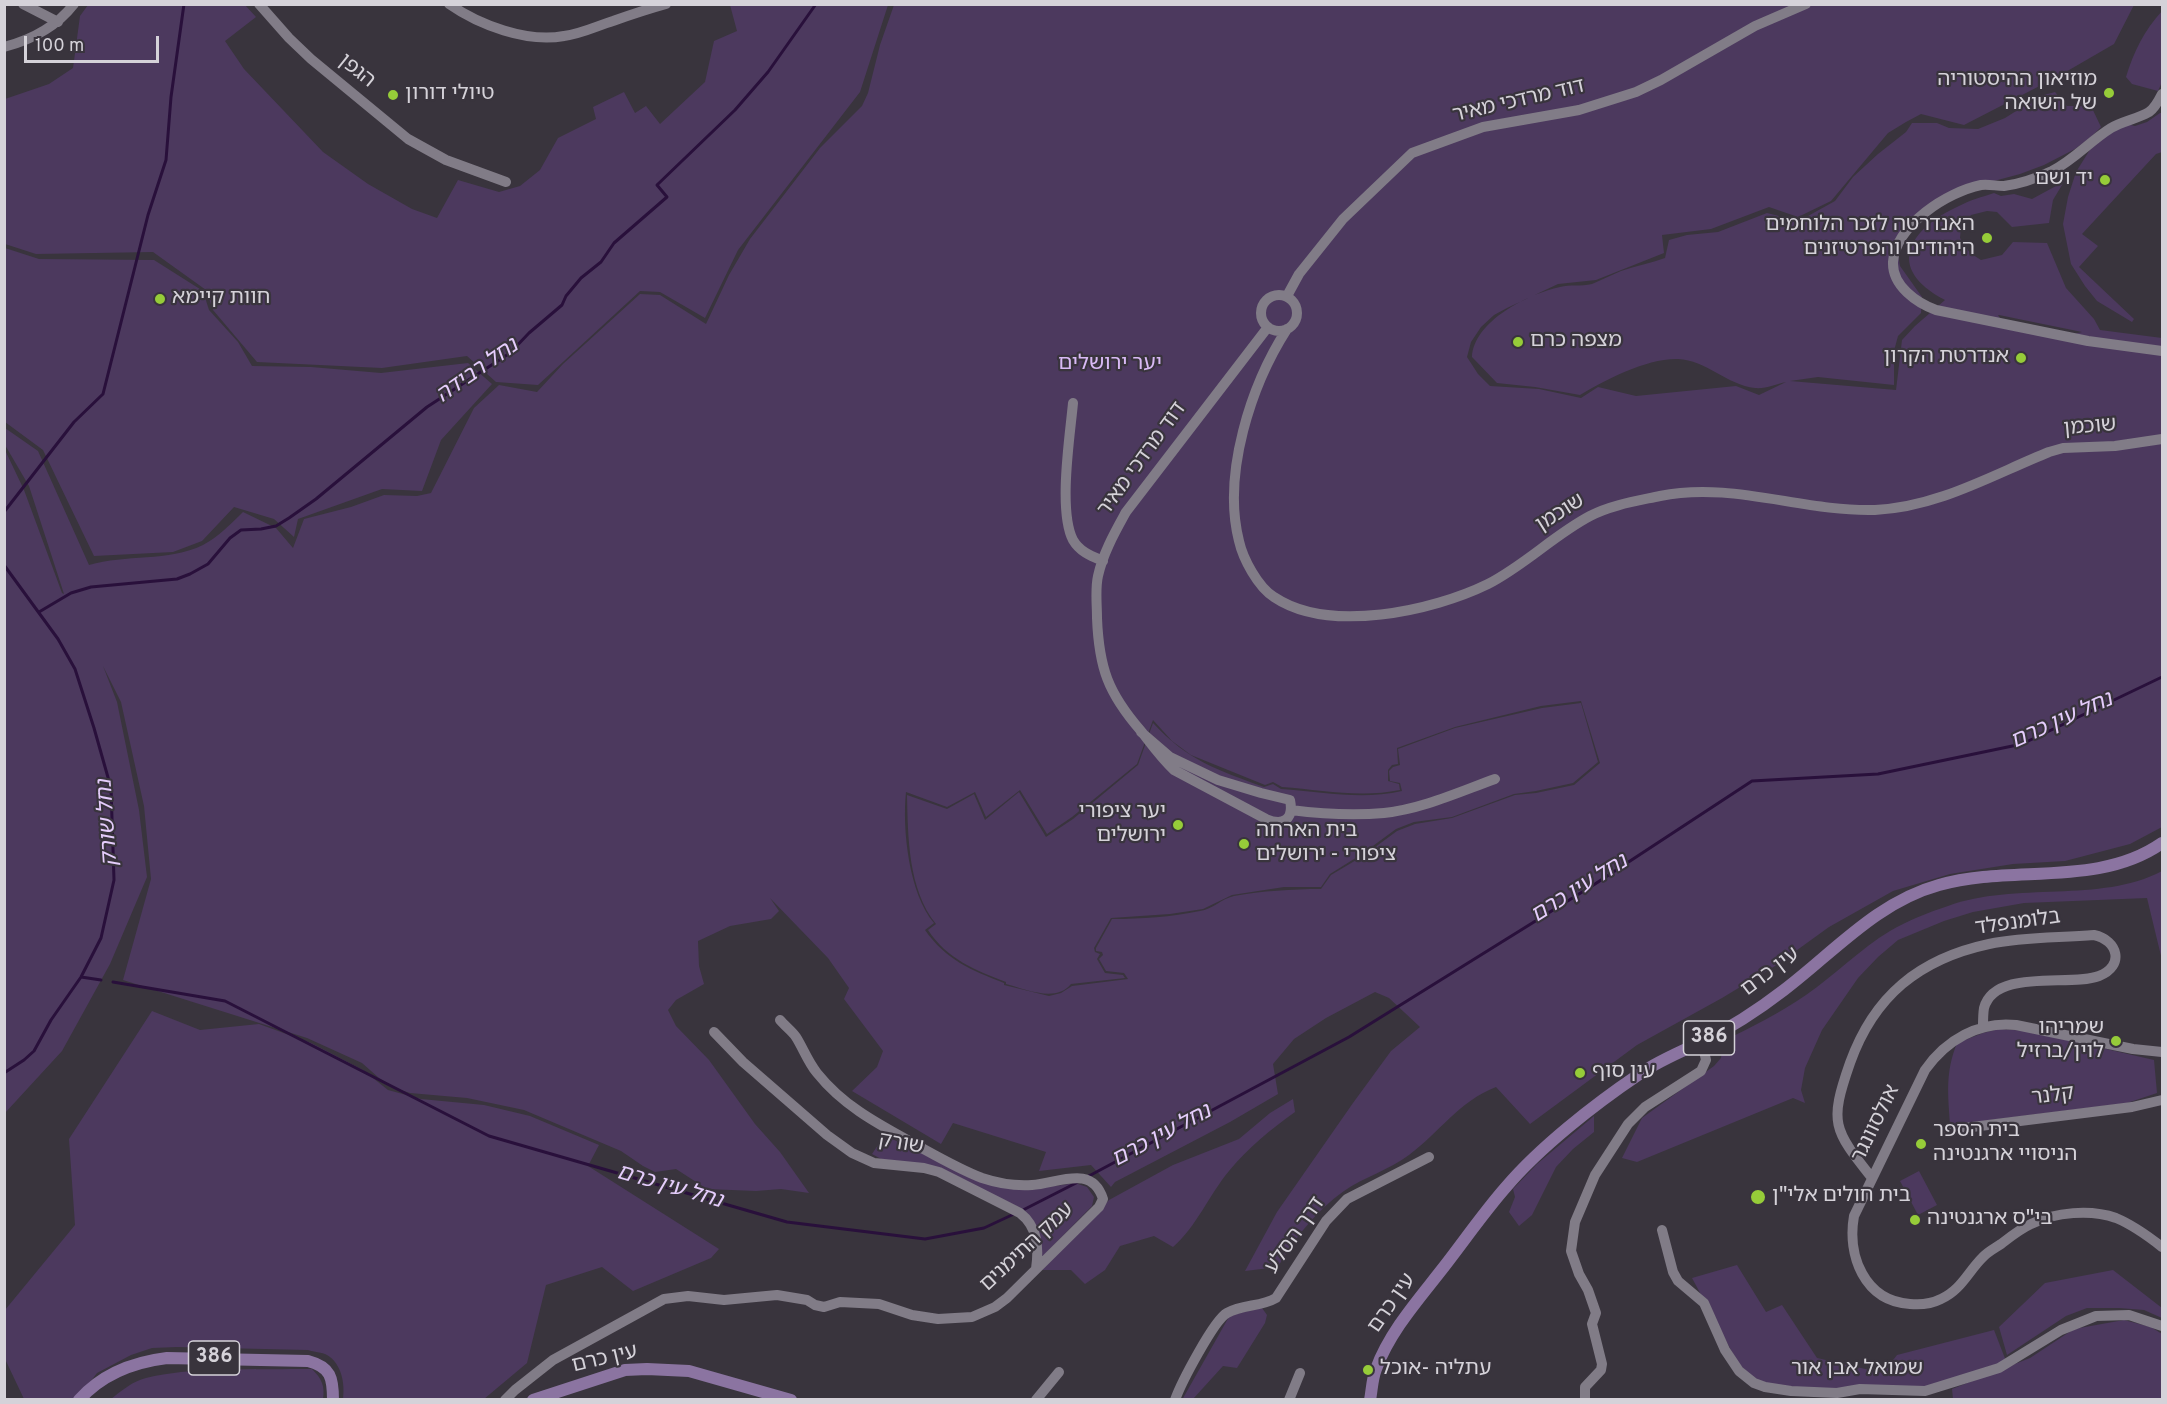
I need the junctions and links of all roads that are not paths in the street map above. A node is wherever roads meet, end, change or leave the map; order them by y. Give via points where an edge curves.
1 (23, 4) edge
2 (74, 4) edge
3 (259, 4) edge
4 (449, 4) edge
5 (666, 4) edge
6 (1806, 4) edge
7 (58, 22) junction
8 (4, 47) edge
9 (2163, 94) edge
10 (506, 182) dead end
11 (1287, 296) junction
12 (1268, 327) junction
13 (1287, 329) junction
14 (2163, 351) edge
15 (1073, 403) dead end
16 (2163, 439) edge
17 (1103, 561) junction
18 (1141, 732) junction
19 (1495, 779) dead end
20 (1290, 810) junction
21 (2163, 843) edge
22 (780, 1020) dead end
23 (1983, 1027) junction
24 (714, 1032) dead end
25 (1702, 1042) junction
26 (2162, 1052) edge
27 (2163, 1064) edge
28 (2163, 1100) edge
29 (1948, 1130) dead end
30 (1429, 1157) dead end
31 (1872, 1178) junction
32 (1662, 1230) dead end
33 (2163, 1247) edge
34 (1036, 1269) junction
35 (2163, 1326) edge
36 (1059, 1372) dead end
37 (1300, 1373) dead end
38 (79, 1400) edge
39 (333, 1400) edge
40 (505, 1400) edge
41 (533, 1400) edge
42 (791, 1400) edge
43 (1036, 1400) edge
44 (1175, 1400) edge
45 (1289, 1400) edge
46 (1370, 1400) edge
47 (1585, 1400) edge

1 - 7 street
2 - 7 street
3 - 10 street, הגפן via 311,59 408,139 446,160
4 - 5 street via 491,26 545,38 574,34
6 - 11 street, דוד מרדכי מאיר via 1755,26 1636,92 1579,110 1483,128 1412,153 1343,219 1299,274
7 - 8 street
9 - 14 street via 2149,111 2112,128 2053,170 2017,183 1974,187 1934,207 1902,234 1893,268 1905,290 1936,310 2088,341
11 - 12 street via 1276,295 1266,301 1261,311
11 - 13 street via 1295,304 1297,315
12 - 13 street via 1277,331
12 - 17 street, דוד מרדכי מאיר via 1126,512
13 - 16 street, שוכמן via 1249,412 1232,505 1239,544 1273,597 1297,608 1332,615 1396,613 1458,597 1510,572 1591,515 1662,495 1716,491 1810,507 1895,508 1940,498 2063,448
15 - 17 street via 1066,513 1073,540 1084,553
17 - 18 street, דוד מרדכי מאיר via 1097,601 1100,654 1117,701
18 - 20 street, דוד מרדכי מאיר via 1170,757 1218,780 1290,800
18 - 20 street, דוד מרדכי מאיר via 1174,770 1266,819 1284,822
19 - 20 street via 1430,803 1385,813 1331,815
21 - 25 main road, עין כרם / 386 via 2149,853 2113,865 2002,874 1940,885 1900,900 1855,930 1784,990
22 - 34 street, עמק התימנים via 840,1099 926,1150 983,1178 1010,1184 1030,1185 1076,1177 1096,1185 1103,1199 1099,1207
23 - 26 street, אולסוונגר via 1999,1023 2016,1025
23 - 31 street, אולסוונגר via 1952,1041 1933,1058
23 - 31 street, בלומנפלד via 1984,1008 2004,987 2105,973 2116,959 2115,951 2104,937 2094,935 1988,944 1929,967 1886,998 1859,1040 1837,1109 1842,1136
24 - 34 street, שורק via 743,1062 852,1153 874,1163 939,1172 1030,1220 1035,1231
25 - 46 main road, עין כרם / 386 via 1626,1083 1515,1176 1394,1334 1375,1372
25 - 47 street via 1706,1060 1701,1071 1645,1107 1628,1124 1595,1174 1575,1222 1571,1251 1596,1313 1592,1324 1602,1364 1585,1387
26 - 27 street
28 - 29 street, קלנר
30 - 44 street, דרך הסלע via 1347,1199 1326,1221 1276,1299 1226,1313 1198,1352
31 - 33 street, אולסוונגר via 1854,1216 1855,1259 1878,1293 1903,1304 1929,1303 1945,1297 1961,1285 1983,1257 2030,1224 2058,1215 2114,1217
32 - 35 street, שמואל אבן אור via 1673,1272 1704,1303 1739,1371 1754,1383 1774,1388 1837,1393 1860,1389 1925,1391 1999,1368 2061,1330 2096,1316 2129,1316
34 - 40 street, עמק התימנים via 995,1307 972,1317 938,1319 879,1304 840,1302 824,1307 777,1295 724,1300 688,1296 664,1299 553,1360
36 - 43 street
37 - 45 street
38 - 39 main road, 386 via 102,1379 127,1367 167,1358 308,1361 328,1372
41 - 42 main road, עין כרם via 626,1370 647,1369 689,1371

